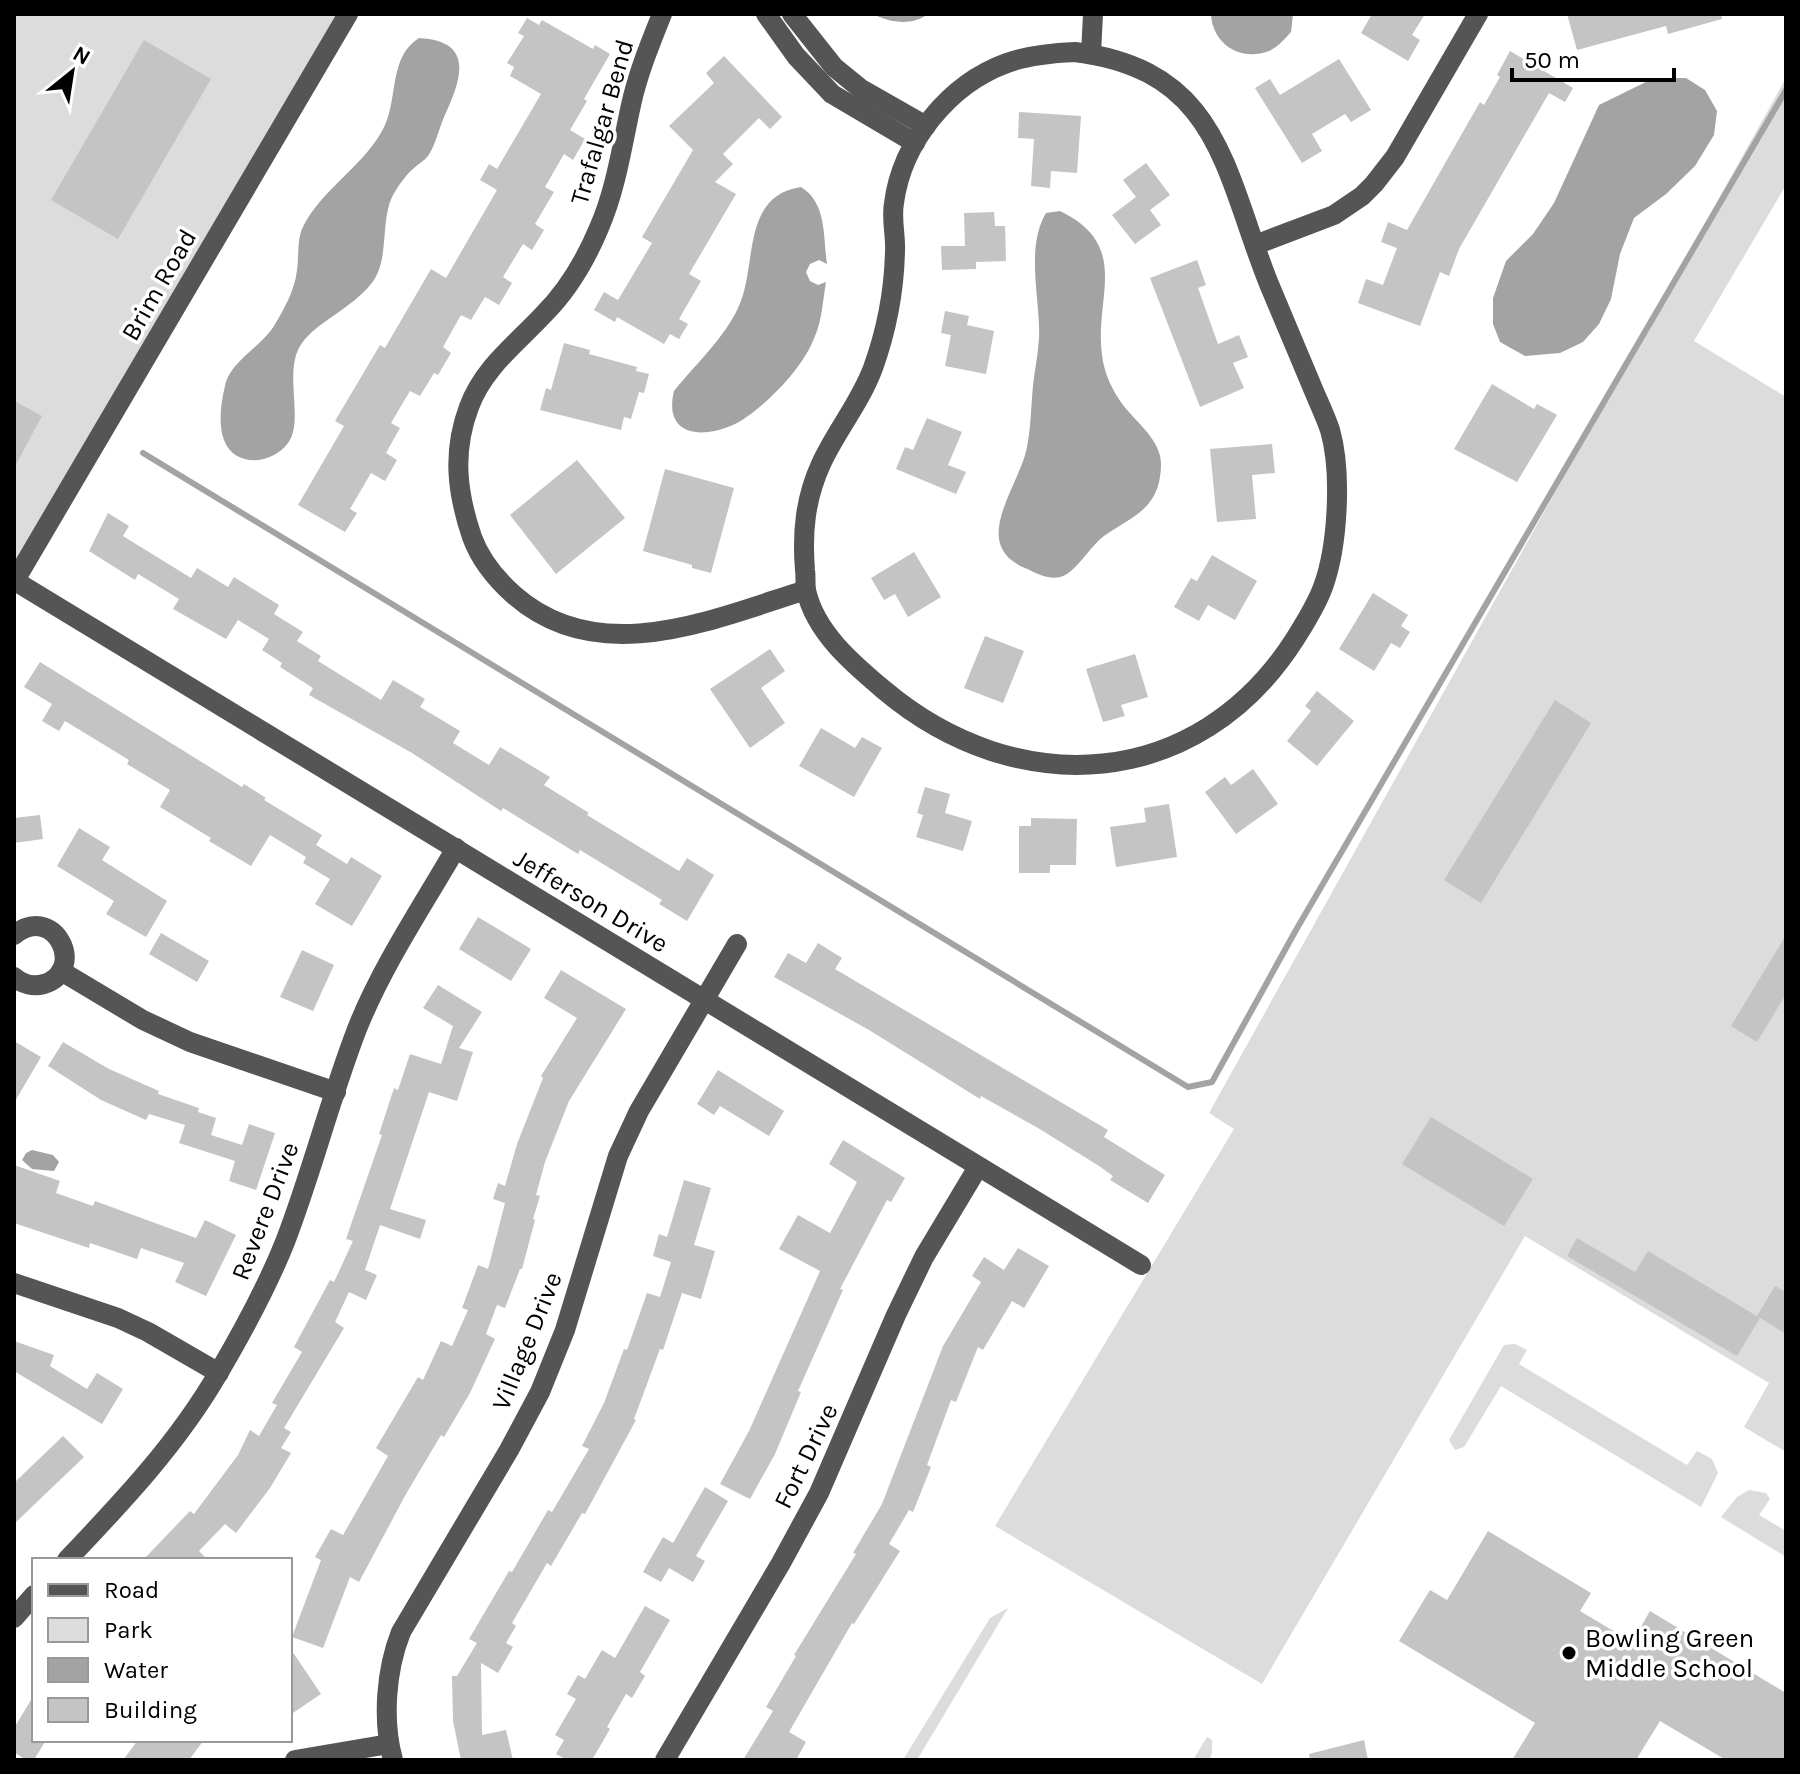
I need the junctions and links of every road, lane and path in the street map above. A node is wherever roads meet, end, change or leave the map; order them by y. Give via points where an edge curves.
1 (348, 14) edge
2 (662, 14) edge
3 (766, 14) edge
4 (792, 14) edge
5 (1093, 14) edge
6 (1478, 14) edge
7 (1091, 54) junction
8 (920, 135) junction
9 (1255, 245) junction
10 (14, 582) edge
11 (806, 590) junction
12 (456, 848) junction
13 (14, 935) edge
14 (737, 944) dead end
15 (61, 971) junction
16 (14, 977) edge
17 (704, 1000) junction
18 (336, 1092) junction
19 (978, 1167) junction
20 (1141, 1265) dead end
21 (14, 1283) edge
22 (219, 1373) junction
23 (69, 1558) edge
24 (32, 1597) edge
25 (14, 1618) edge
26 (391, 1752) edge
27 (295, 1760) edge
28 (665, 1760) edge

1 - 10 street, Brim Road
2 - 11 street, Trafalgar Bend via 645,55 611,196 585,257 546,312 483,379 469,408 458,455 463,511 475,543 502,585 541,615 586,631 620,635 675,630
3 - 8 street via 832,94
4 - 8 street via 834,67
5 - 7 street
6 - 9 street via 1374,184 1334,215
7 - 8 street via 1042,54 996,68 955,94
7 - 9 street via 1152,75 1201,118 1217,142
8 - 11 street via 899,175 894,198 890,308 872,369 821,463 807,504
9 - 11 street via 1330,431 1336,494 1324,586 1289,649 1240,704 1206,730 1146,756 1081,766 1017,759 955,737 899,703 839,649
10 - 12 street, Jefferson Drive
12 - 17 street, Jefferson Drive
12 - 18 street, Revere Drive via 377,985
13 - 15 street via 35,926 54,933 65,951
14 - 17 street, Village Drive
15 - 16 street via 37,985
15 - 18 street via 190,1042
17 - 19 street, Jefferson Drive
17 - 26 street, Village Drive via 618,1156 565,1330 540,1392 401,1632 390,1670
18 - 22 street, Revere Drive via 284,1244
19 - 20 street, Jefferson Drive
19 - 28 street, Fort Drive via 918,1269 819,1493
21 - 22 street via 118,1318
22 - 23 street, Revere Drive via 143,1480
24 - 25 street
26 - 27 street

